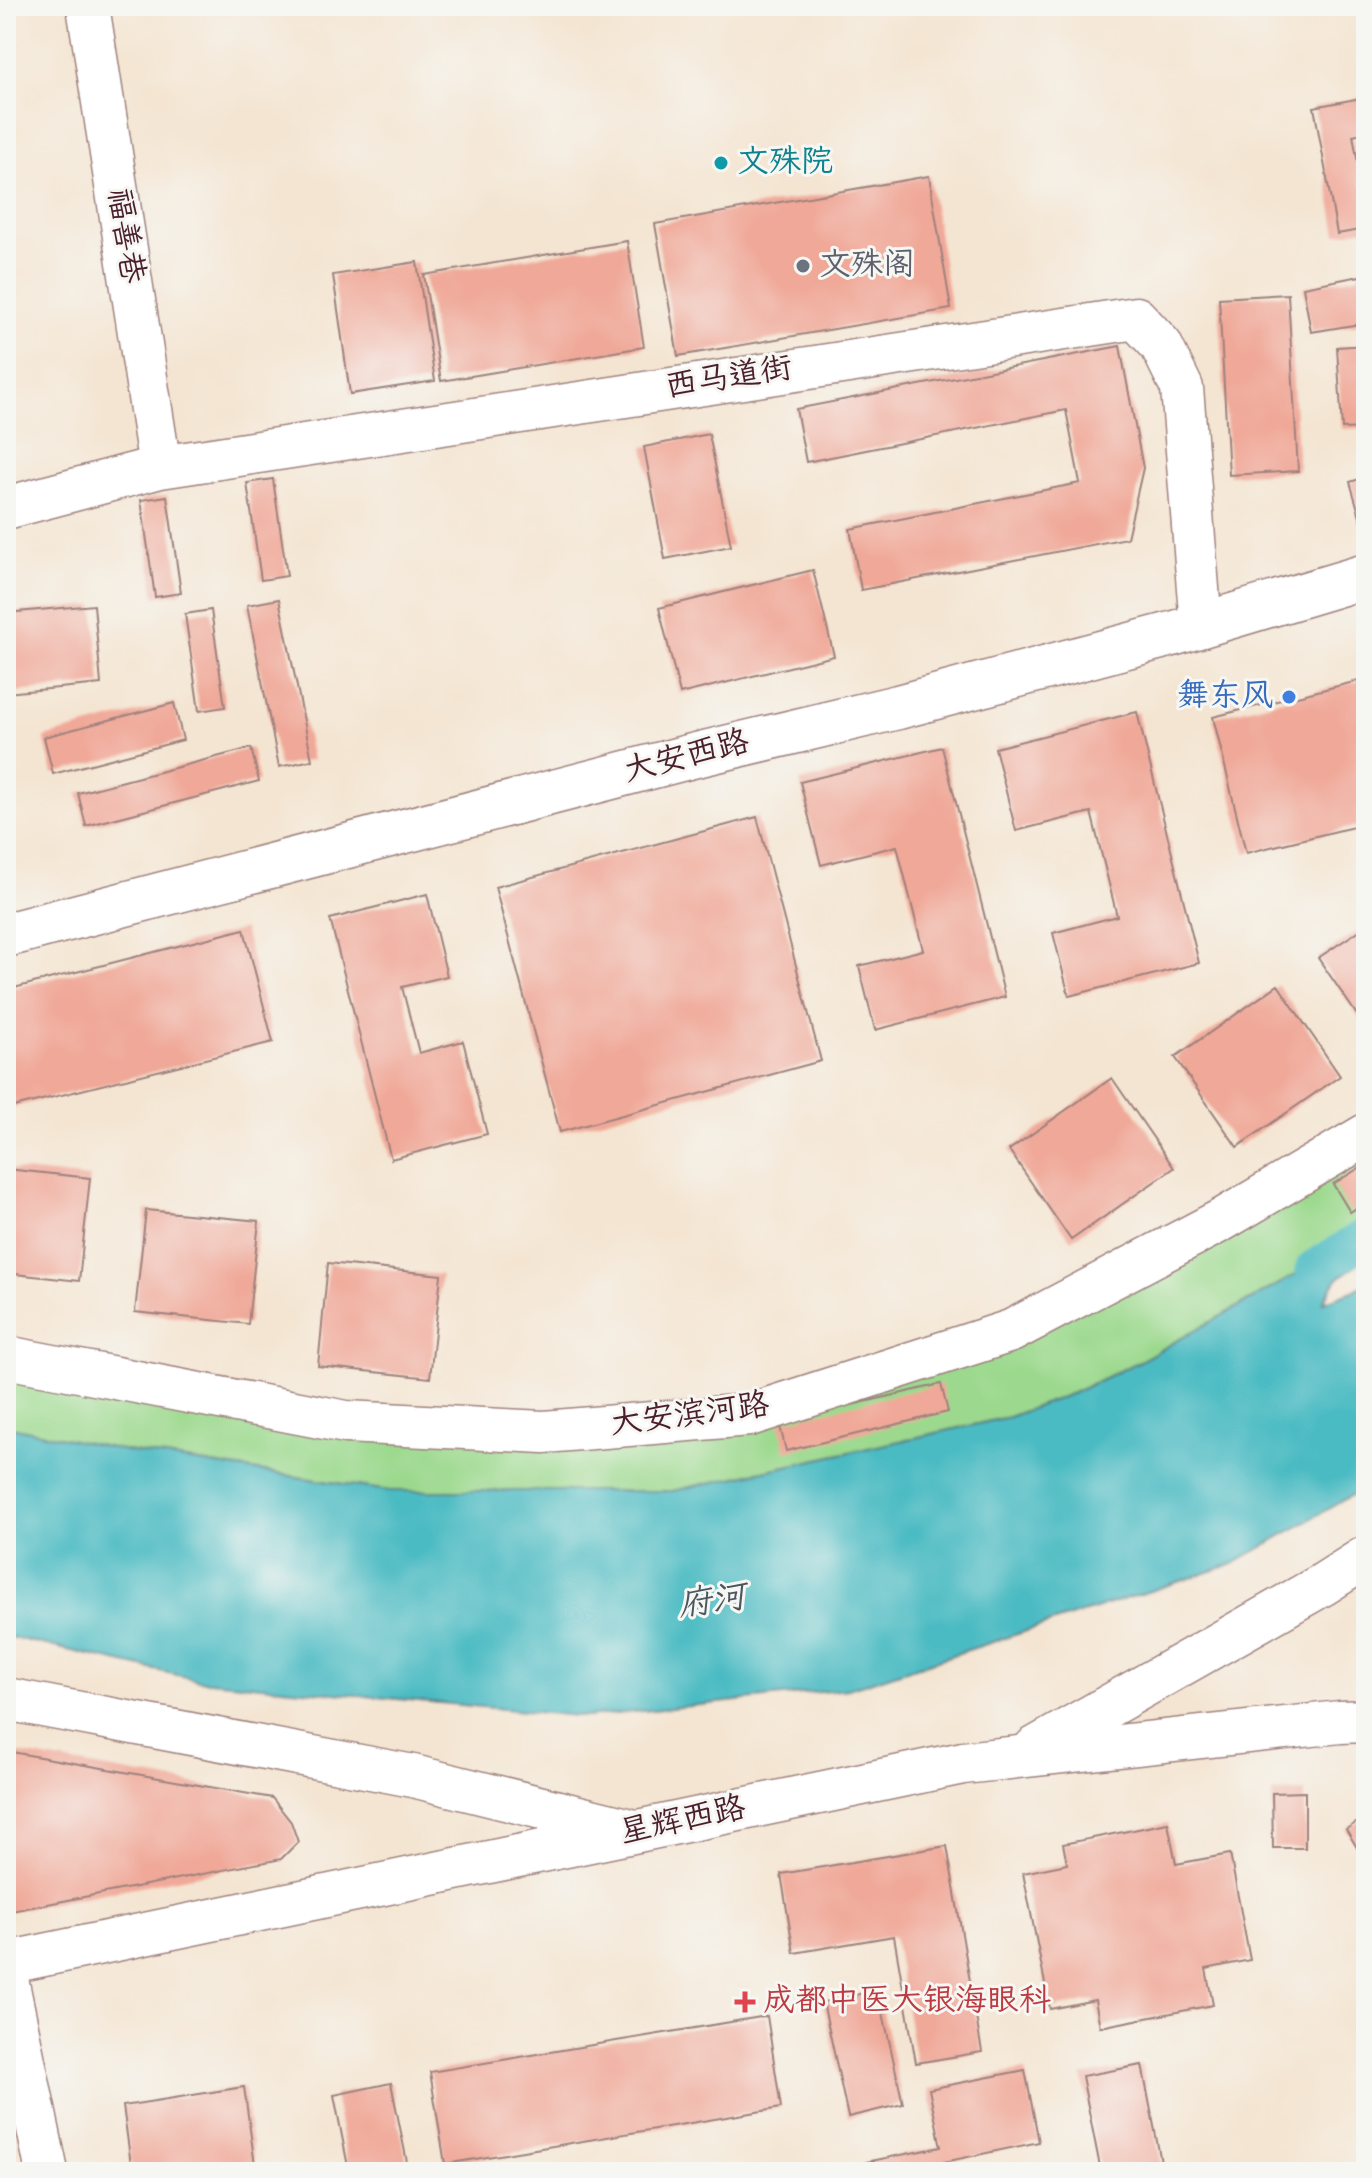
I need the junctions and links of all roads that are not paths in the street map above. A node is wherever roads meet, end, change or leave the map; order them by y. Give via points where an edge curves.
1 (88, 6) edge
2 (160, 467) junction
3 (6, 508) edge
4 (1366, 576) edge
5 (1201, 626) junction
6 (6, 935) edge
7 (1366, 1135) edge
8 (6, 1357) edge
9 (1366, 1557) edge
10 (6, 1699) edge
11 (1366, 1721) edge
12 (1020, 1757) junction
13 (637, 1831) junction
14 (6, 1963) edge
15 (6, 1974) edge
16 (47, 2172) edge

1 - 2 street, 福善巷
2 - 3 street, 西马道街
2 - 5 street, 西马道街 via 1136,318 1161,345 1182,388
4 - 5 street, 大安西路
5 - 6 street, 大安西路
7 - 8 street, 大安滨河路 via 1222,1220 1011,1331 749,1415 544,1432 346,1422
9 - 12 street
10 - 13 street via 413,1776
11 - 12 street, 星辉西路
12 - 13 street, 星辉西路 via 963,1763
13 - 14 street, 星辉西路
15 - 16 street

